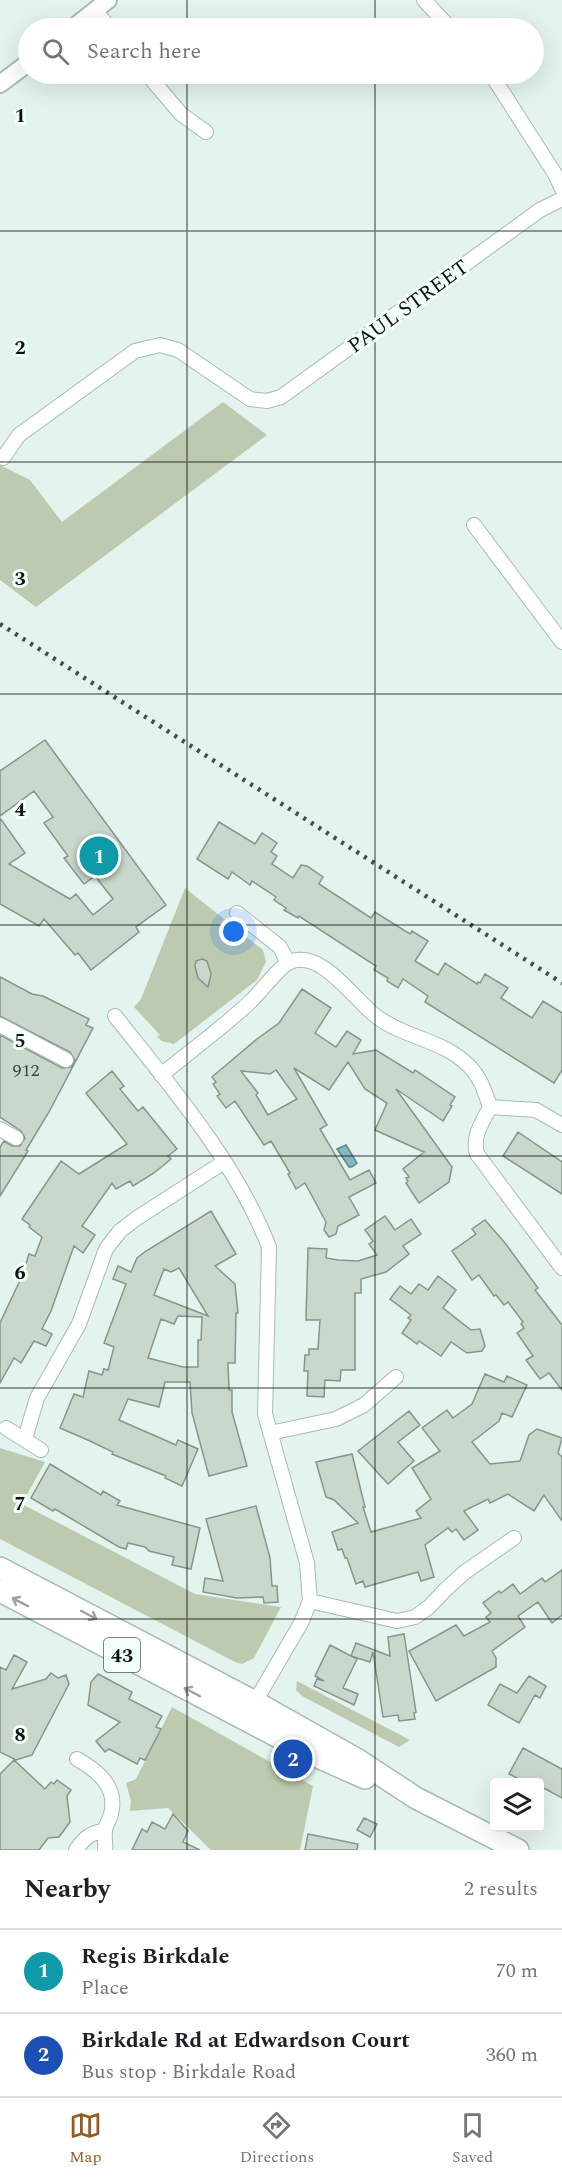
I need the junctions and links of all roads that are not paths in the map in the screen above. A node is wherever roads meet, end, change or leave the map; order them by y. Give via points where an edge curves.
1 (423, 0) edge
2 (101, 5) edge
3 (85, 18) edge
4 (440, 18) edge
5 (18, 70) edge
6 (0, 84) edge
7 (156, 84) edge
8 (497, 84) edge
9 (206, 132) dead end
10 (562, 189) edge
11 (562, 199) edge
12 (3, 458) dead end
13 (474, 525) dead end
14 (562, 642) edge
15 (237, 913) dead end
16 (288, 963) junction
17 (115, 1016) dead end
18 (0, 1025) edge
19 (66, 1060) dead end
20 (161, 1076) junction
21 (490, 1107) junction
22 (562, 1125) edge
23 (0, 1129) edge
24 (16, 1138) dead end
25 (224, 1162) junction
26 (562, 1268) edge
27 (396, 1377) dead end
28 (6, 1428) dead end
29 (270, 1432) junction
30 (25, 1439) junction
31 (41, 1450) dead end
32 (514, 1538) dead end
33 (0, 1568) edge
34 (0, 1591) edge
35 (310, 1601) junction
36 (250, 1710) junction
37 (77, 1759) dead end
38 (105, 1830) junction
39 (76, 1850) edge
40 (105, 1850) edge
41 (518, 1850) edge

1 - 4 street
2 - 3 street
5 - 6 street
7 - 9 street via 181,114
8 - 10 street
11 - 12 street, PAUL STREET via 540,210 281,397 267,401 250,399 178,350 160,345 135,351 20,435
13 - 14 street
15 - 16 street via 280,947
16 - 20 street via 250,1003
16 - 21 street via 318,963 376,1017 433,1042 469,1066 483,1085
17 - 20 street
18 - 19 street
20 - 25 street
21 - 22 street via 536,1110
21 - 26 street via 476,1133 477,1154
23 - 24 street
25 - 29 street via 269,1247 265,1414
25 - 30 street via 136,1218 106,1249 79,1324 37,1398
27 - 29 street via 364,1406 336,1419
28 - 30 street
29 - 35 street via 307,1563
30 - 31 street
32 - 35 street via 465,1572 415,1617 397,1621
33 -> 36 main road, 43
36 -> 34 main road, 43
35 - 36 street
36 - 41 main road, 43 via 351,1772 416,1798
37 - 38 street via 105,1779 113,1794 112,1813
38 - 39 street via 83,1839
38 - 40 street

